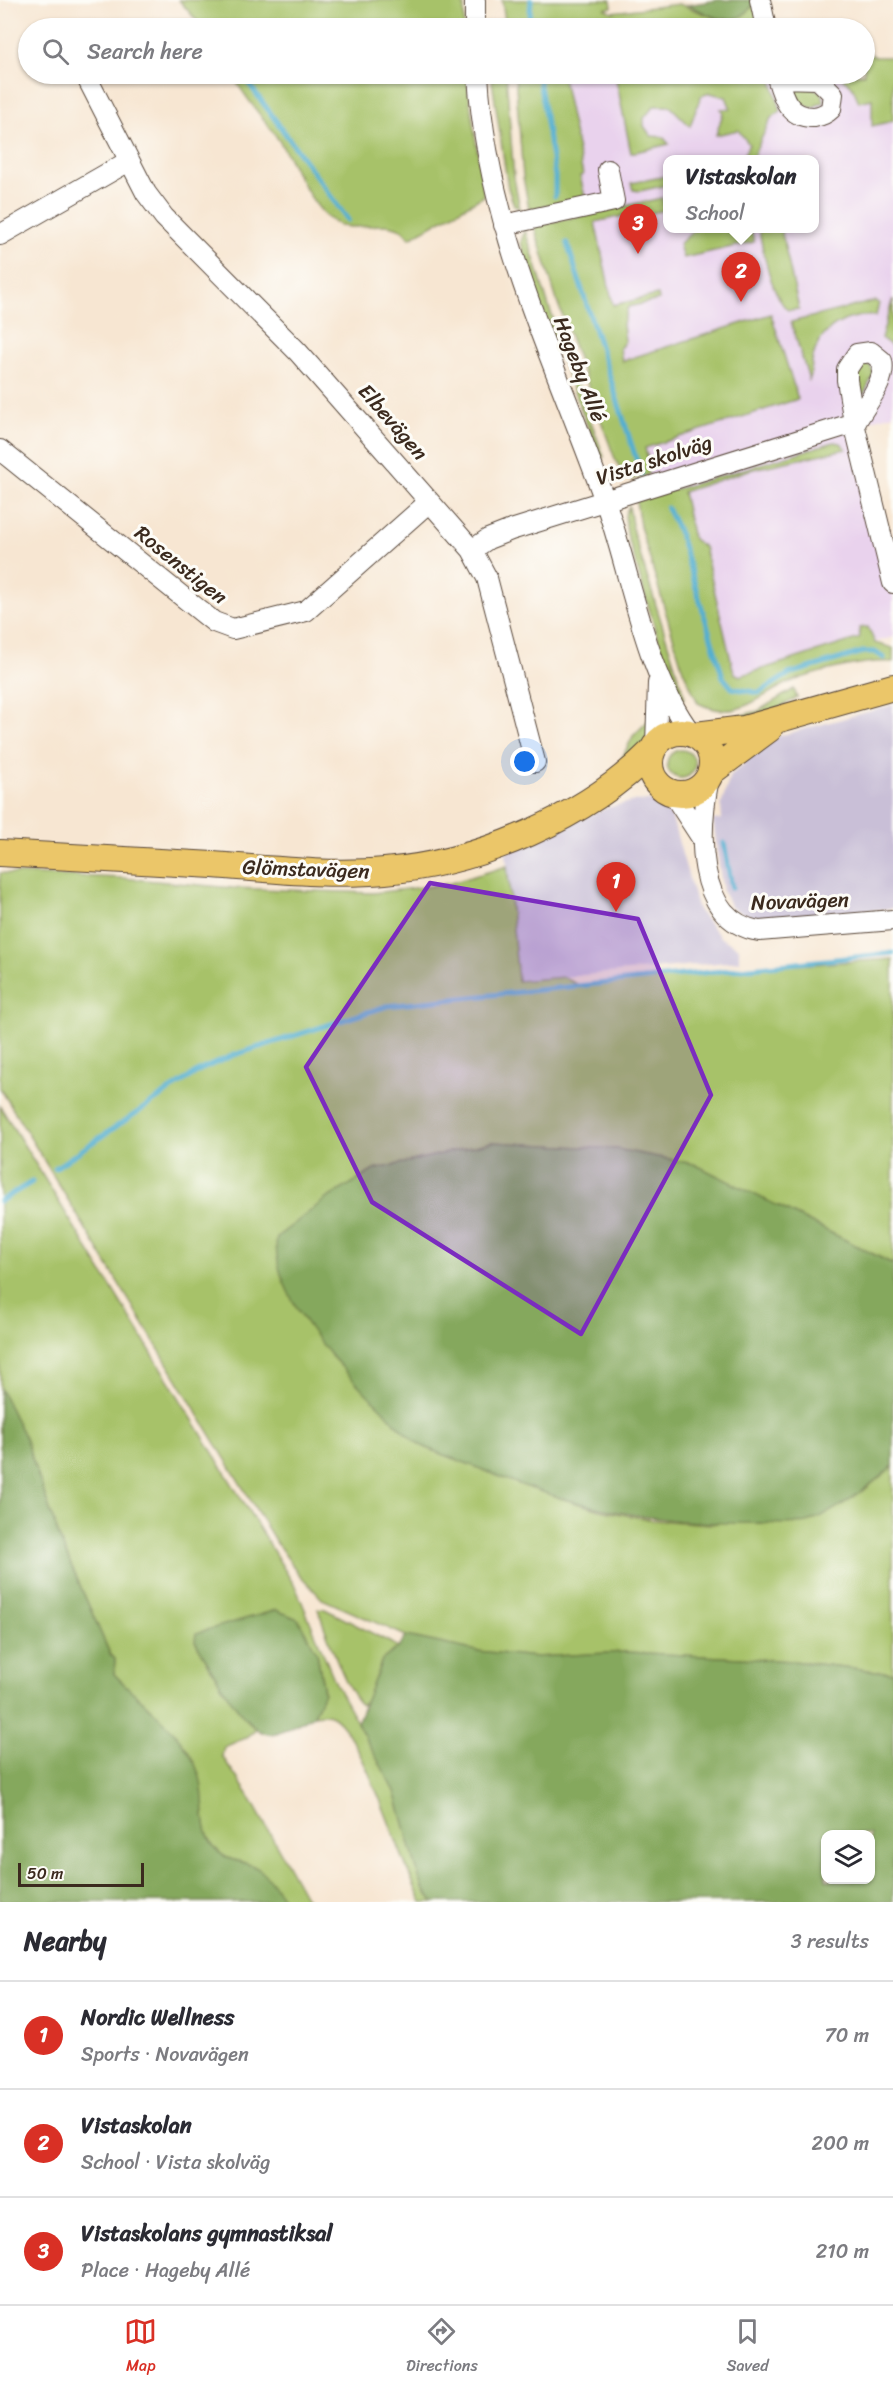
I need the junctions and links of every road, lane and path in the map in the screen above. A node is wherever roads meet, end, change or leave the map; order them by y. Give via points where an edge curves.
1 (475, 0) edge
2 (760, 0) edge
3 (475, 18) edge
4 (764, 18) edge
5 (90, 84) edge
6 (479, 84) edge
7 (129, 161) junction
8 (608, 170) dead end
9 (504, 225) junction
10 (0, 235) edge
11 (0, 450) edge
12 (605, 501) junction
13 (429, 502) junction
14 (472, 550) junction
15 (893, 583) edge
16 (658, 678) junction
17 (893, 687) edge
18 (787, 718) junction
19 (694, 734) junction
20 (654, 748) junction
21 (535, 762) dead end
22 (710, 775) junction
23 (667, 790) junction
24 (599, 797) junction
25 (701, 837) junction
26 (0, 853) edge
27 (893, 920) edge

1 - 3 street
2 - 4 street
5 - 7 street, Elbevägen
6 - 9 street, Hageby Allé
7 - 10 street
7 - 13 street, Elbevägen via 164,217 298,352
8 - 9 street via 614,201
9 - 12 street, Hageby Allé via 526,295
11 - 13 street, Rosenstigen via 226,628 306,611
12 - 14 street, Vista skolväg via 511,530
12 - 15 street, Vista skolväg via 855,422
12 - 16 street, Hageby Allé
13 - 14 street, Elbevägen
14 - 21 street, Elbevägen via 487,578
16 - 19 street, Hageby Allé via 681,720
16 - 20 street, Hageby Allé
17 - 18 main road, Glömstavägen
18 - 19 main road, Glömstavägen via 730,733
18 - 22 main road, Glömstavägen via 736,752
19 - 20 main road, Glömstavägen via 672,733
19 - 22 main road via 709,748 713,760
20 - 23 main road via 650,770
20 - 24 main road, Glömstavägen
22 - 23 main road, Glömstavägen via 694,792
22 - 25 street, Novavägen
23 - 24 main road, Glömstavägen via 632,788
23 - 25 street, Novavägen
24 - 26 main road, Glömstavägen via 539,827 471,853 425,866 382,871 320,872
25 - 27 street, Novavägen via 716,903 728,919 744,929 775,931

